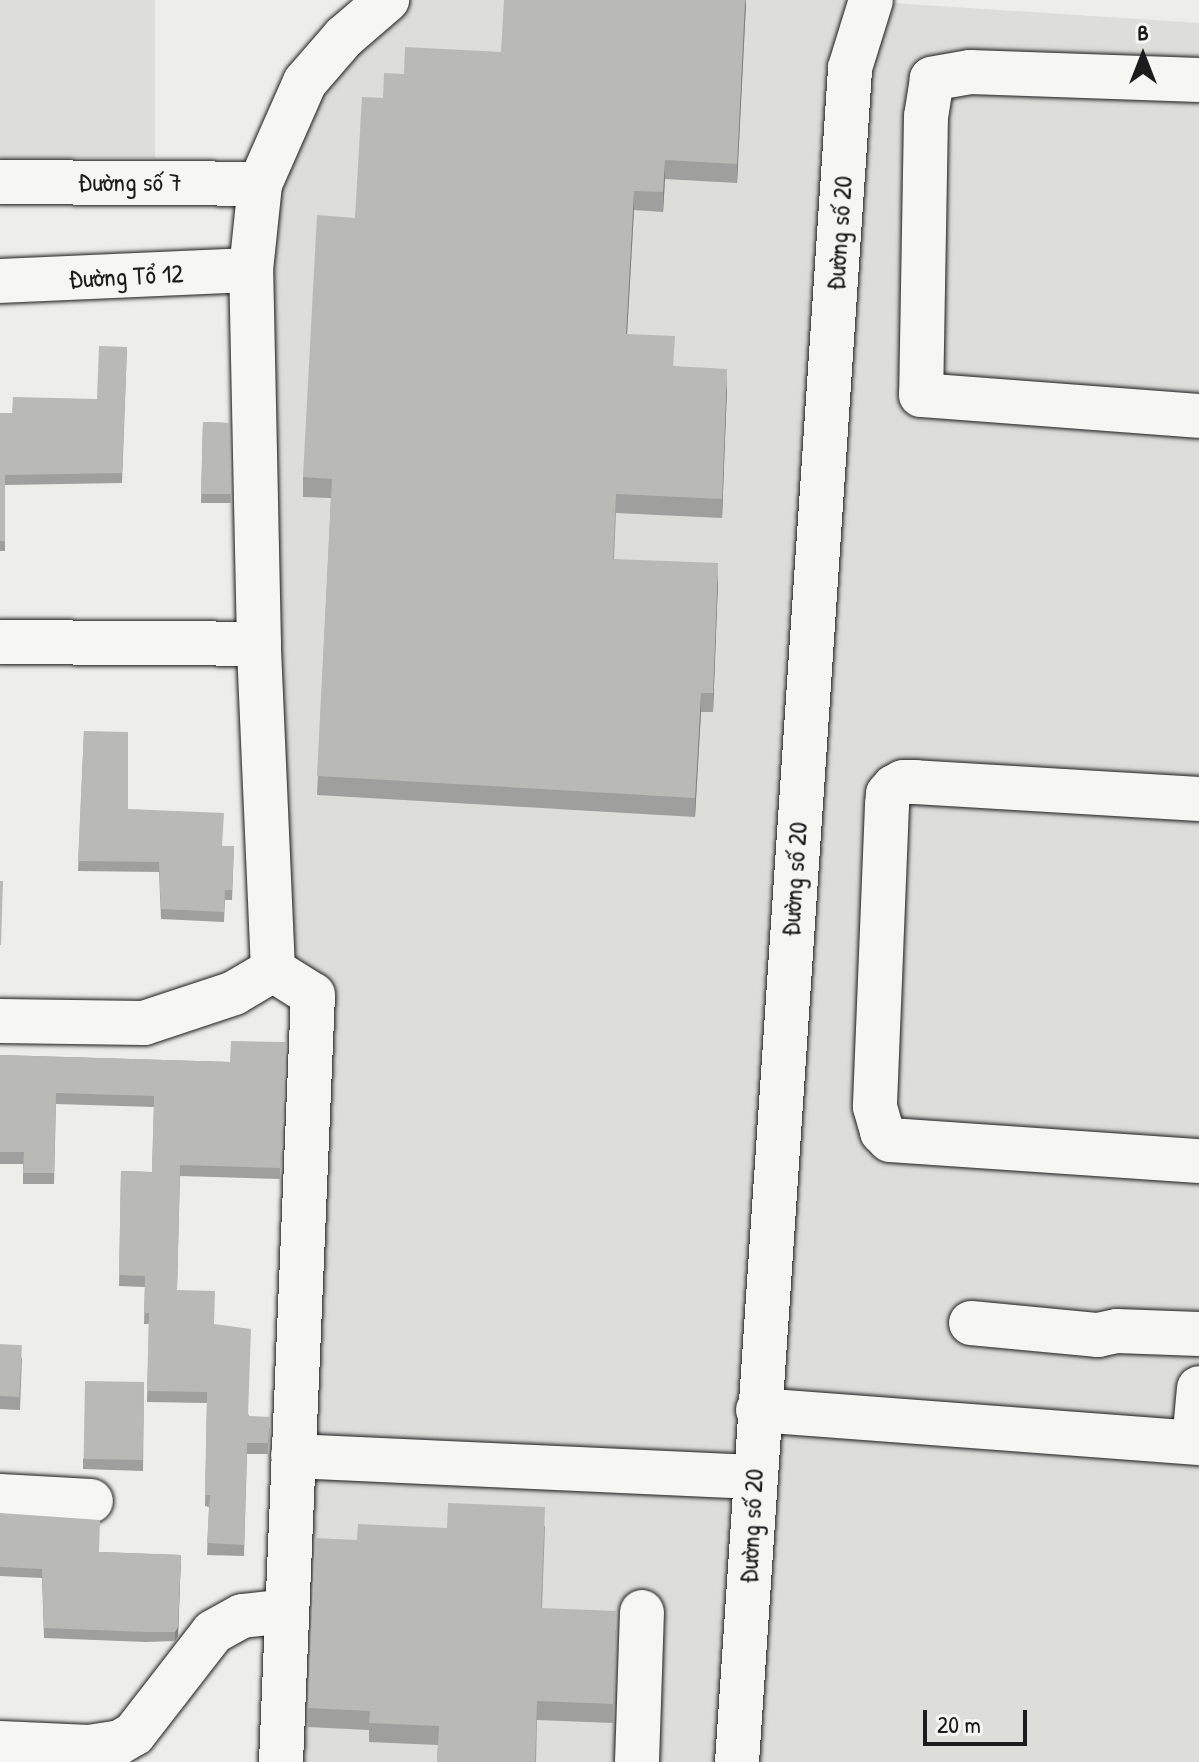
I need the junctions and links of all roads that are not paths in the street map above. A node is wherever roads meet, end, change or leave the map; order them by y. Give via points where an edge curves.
1 (387, 0) edge
2 (871, 0) edge
3 (1199, 80) edge
4 (0, 182) edge
5 (260, 184) junction
6 (251, 270) junction
7 (0, 281) edge
8 (1199, 416) edge
9 (0, 642) edge
10 (259, 644) junction
11 (1199, 799) edge
12 (273, 970) junction
13 (0, 1021) edge
14 (1199, 1161) edge
15 (971, 1323) dead end
16 (1199, 1334) edge
17 (1199, 1388) edge
18 (758, 1410) junction
19 (1196, 1442) edge
20 (293, 1456) junction
21 (754, 1477) junction
22 (0, 1496) edge
23 (91, 1501) dead end
24 (287, 1611) junction
25 (642, 1612) dead end
26 (0, 1743) edge
27 (281, 1762) edge
28 (637, 1762) edge
29 (737, 1762) edge

1 - 5 street via 344,37 305,82
2 - 18 street, Đường số 20 via 850,68
3 - 8 street via 970,72 932,79 926,116 921,395
4 - 5 street, Đường số 7
5 - 6 street
6 - 7 street, Đường Tổ 12
6 - 10 street
9 - 10 street
10 - 12 street
11 - 14 street via 916,782 894,787 887,805 875,1107 890,1140
12 - 13 street via 234,993 144,1023
12 - 20 street via 313,995
15 - 16 street via 1098,1335
17 - 19 street
18 - 19 street
18 - 21 street, Đường số 20
20 - 21 street
20 - 24 street
21 - 29 street, Đường số 20
22 - 23 street
24 - 26 street via 242,1616 213,1632 134,1734 120,1742 89,1747
24 - 27 street
25 - 28 street

